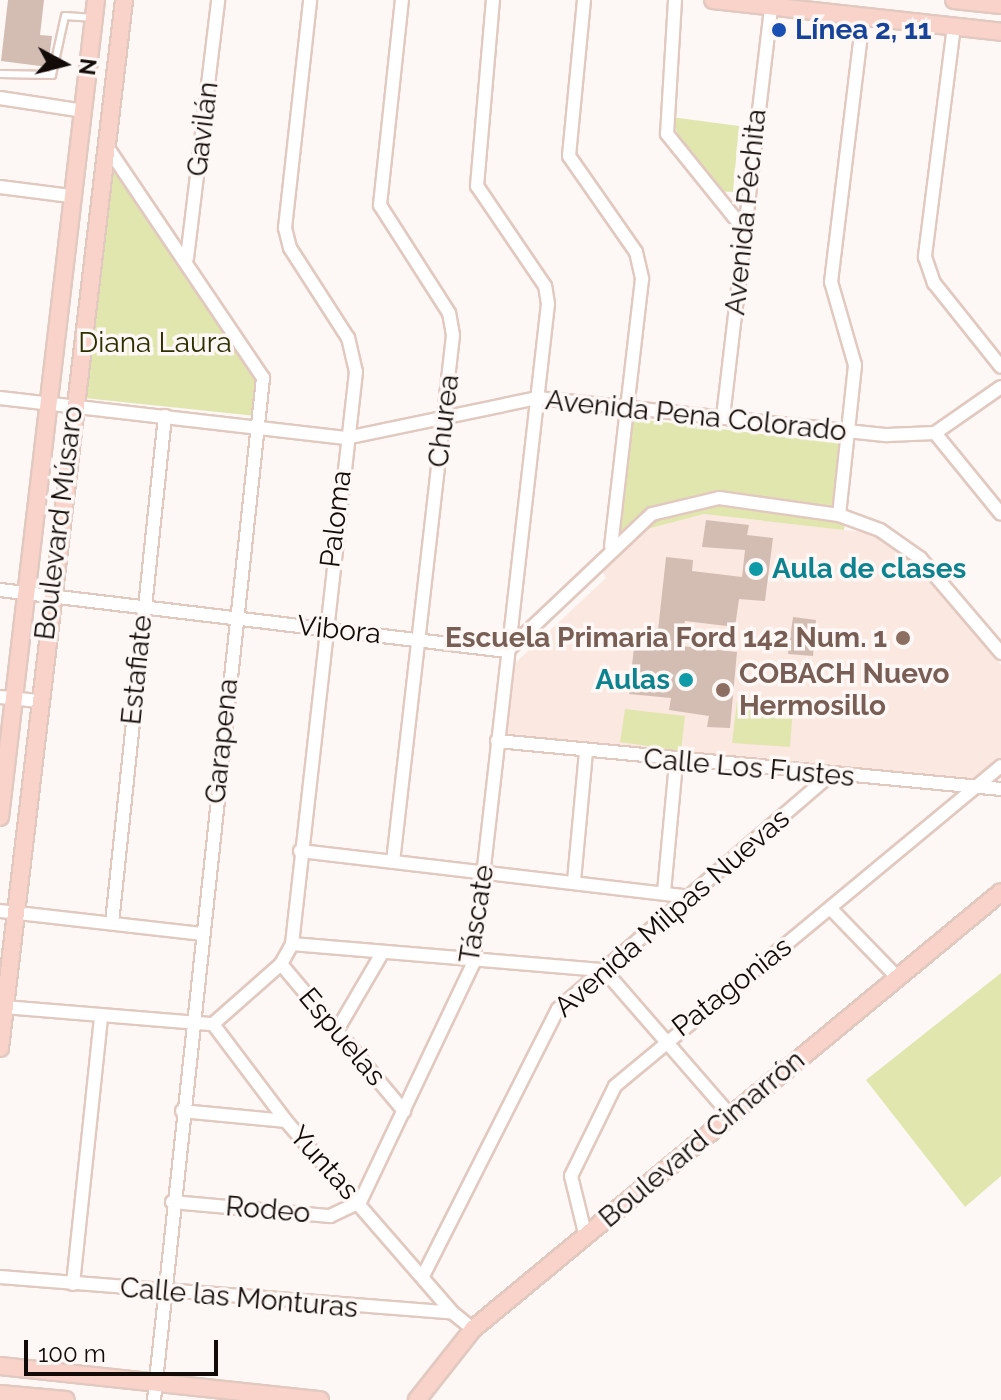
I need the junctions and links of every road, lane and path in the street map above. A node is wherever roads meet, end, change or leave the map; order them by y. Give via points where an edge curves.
1 (96, 0) edge
2 (124, 0) edge
3 (218, 0) edge
4 (310, 0) edge
5 (402, 0) edge
6 (493, 0) edge
7 (584, 0) edge
8 (675, 0) edge
9 (713, 0) edge
10 (956, 0) edge
11 (772, 3) edge
12 (1001, 5) edge
13 (863, 17) junction
14 (95, 18) junction
15 (954, 26) junction
16 (1001, 32) edge
17 (0, 74) edge
18 (0, 98) edge
19 (84, 111) junction
20 (108, 148) junction
21 (0, 187) edge
22 (70, 196) junction
23 (742, 227) junction
24 (187, 258) junction
25 (1001, 367) edge
26 (1001, 387) edge
27 (0, 398) edge
28 (538, 398) junction
29 (46, 404) junction
30 (628, 406) junction
31 (74, 407) junction
32 (165, 416) junction
33 (723, 417) junction
34 (444, 421) junction
35 (258, 427) junction
36 (850, 432) junction
37 (935, 433) junction
38 (346, 438) junction
39 (1001, 514) edge
40 (839, 515) junction
41 (611, 546) junction
42 (0, 590) edge
43 (25, 593) junction
44 (49, 596) junction
45 (143, 607) junction
46 (235, 617) junction
47 (323, 628) junction
48 (417, 638) junction
49 (507, 651) junction
50 (1001, 653) edge
51 (6, 698) edge
52 (36, 701) junction
53 (497, 741) junction
54 (586, 751) junction
55 (676, 763) junction
56 (1001, 766) edge
57 (829, 776) junction
58 (977, 785) junction
59 (1001, 789) edge
60 (0, 817) edge
61 (300, 851) junction
62 (393, 862) junction
63 (485, 874) junction
64 (574, 881) junction
65 (664, 892) junction
66 (1001, 892) edge
67 (689, 897) junction
68 (831, 909) junction
69 (8, 912) edge
70 (112, 923) junction
71 (202, 934) junction
72 (292, 944) junction
73 (381, 955) junction
74 (281, 964) junction
75 (473, 964) junction
76 (604, 970) junction
77 (897, 977) junction
78 (4, 1007) junction
79 (101, 1016) junction
80 (193, 1022) junction
81 (213, 1024) junction
82 (336, 1032) junction
83 (665, 1039) junction
84 (0, 1048) edge
85 (182, 1111) junction
86 (404, 1111) junction
87 (729, 1114) junction
88 (286, 1121) junction
89 (172, 1202) junction
90 (360, 1202) junction
91 (586, 1237) junction
92 (423, 1276) junction
93 (0, 1277) edge
94 (73, 1284) junction
95 (163, 1293) junction
96 (453, 1313) junction
97 (473, 1329) junction
98 (0, 1366) edge
99 (156, 1381) junction
100 (0, 1394) edge
101 (66, 1400) edge
102 (154, 1400) edge
103 (320, 1400) edge
104 (417, 1400) edge

1 - 14 street, Boulevard Músaro
2 - 20 street, Boulevard Músaro
3 - 24 street, Gavilán
4 - 38 street, Paloma via 285,228 352,349
5 - 34 street, Churea via 380,205 452,325
6 - 28 street, Táscate via 475,172 482,199 548,295
7 - 30 street via 567,143 574,167 641,266
8 - 23 street via 667,134
9 - 11 street
10 - 12 street
11 - 13 street
11 - 23 street, Avenida Péchita
13 - 15 street
13 - 36 street via 831,282 853,344
14 - 17 lane via 65,16 52,75
14 - 19 street, Boulevard Músaro
15 - 16 street
15 - 25 street via 925,257 934,283
18 - 19 street
19 - 22 street, Boulevard Músaro
20 - 24 street, Garapena
20 - 31 street, Boulevard Músaro
21 - 22 street
22 - 29 street, Boulevard Músaro
23 - 33 street, Avenida Péchita
24 - 35 street, Garapena via 260,369
26 - 37 street
27 - 29 street, Avenida Pena Colorado
28 - 30 street, Avenida Pena Colorado
28 - 34 street, Avenida Pena Colorado
28 - 49 street, Táscate
29 - 31 street, Avenida Pena Colorado
29 - 43 street, Boulevard Músaro
30 - 33 street, Avenida Pena Colorado
30 - 41 street
31 - 32 street, Avenida Pena Colorado
31 - 44 street, Boulevard Músaro
32 - 35 street, Avenida Pena Colorado
32 - 45 street, Estafiate
33 - 36 street, Avenida Pena Colorado
34 - 38 street, Avenida Pena Colorado
34 - 48 street, Churea
35 - 38 street, Avenida Pena Colorado
35 - 46 street, Garapena
36 - 37 street, Avenida Pena Colorado
36 - 40 street
37 - 39 street
38 - 47 street, Paloma
40 - 41 street via 701,499 652,514
40 - 50 street via 880,530 920,558
41 - 49 street
42 - 43 street, Vibora
43 - 44 street, Vibora
43 - 51 street, Boulevard Músaro
44 - 45 street, Vibora
44 - 52 street, Boulevard Músaro
45 - 46 street, Vibora
45 - 70 street, Estafiate
46 - 47 street, Vibora
46 - 71 street, Garapena
47 - 48 street, Vibora
47 - 61 street, Paloma
48 - 49 street, Vibora
48 - 62 street, Churea
49 - 53 street, Táscate
51 - 52 street
51 - 60 street, Boulevard Músaro
52 - 69 street, Boulevard Músaro
53 - 54 street, Calle Los Fustes
53 - 63 street, Táscate
54 - 55 street, Calle Los Fustes
54 - 64 street
55 - 57 street, Calle Los Fustes
55 - 65 street
56 - 58 street
57 - 58 street, Calle Los Fustes
57 - 67 street, Avenida Milpas Nuevas
58 - 59 street, Calle Los Fustes
58 - 68 street, Patagonias
61 - 62 street
61 - 72 street, Paloma
62 - 63 street
63 - 64 street
63 - 75 street, Táscate
64 - 65 street
65 - 67 street
66 - 77 street, Boulevard Cimarrón
67 - 76 street, Avenida Milpas Nuevas
68 - 77 street
68 - 83 street, Patagonias
69 - 70 street
69 - 78 street, Boulevard Músaro
70 - 71 street
71 - 80 street, Garapena
72 - 73 street
72 - 74 street, Paloma
73 - 75 street
73 - 82 street
74 - 81 street, Paloma
74 - 82 street, Espuelas
75 - 76 street
75 - 86 street, Táscate
76 - 83 street
76 - 92 street, Avenida Milpas Nuevas via 548,1022
77 - 87 street, Boulevard Cimarrón
78 - 79 street
78 - 84 street, Boulevard Músaro
79 - 80 street
79 - 94 street
80 - 81 street
80 - 85 street, Garapena
81 - 88 street, Yuntas
82 - 86 street, Espuelas
83 - 87 street
83 - 91 street, Patagonias via 615,1086 571,1176
85 - 88 street
85 - 89 street, Garapena
86 - 90 street, Táscate
87 - 91 street, Boulevard Cimarrón
88 - 90 street, Yuntas
89 - 90 street, Rodeo via 330,1216
89 - 95 street, Garapena
90 - 92 street, Yuntas
91 - 97 street, Boulevard Cimarrón
92 - 96 street, Yuntas
93 - 94 street, Calle las Monturas
94 - 95 street, Calle las Monturas
95 - 96 street, Calle las Monturas
95 - 99 street, Garapena
96 - 97 street
97 - 104 street, Boulevard Cimarrón
98 - 99 street
99 - 102 street, Garapena
99 - 103 street
100 - 101 street

